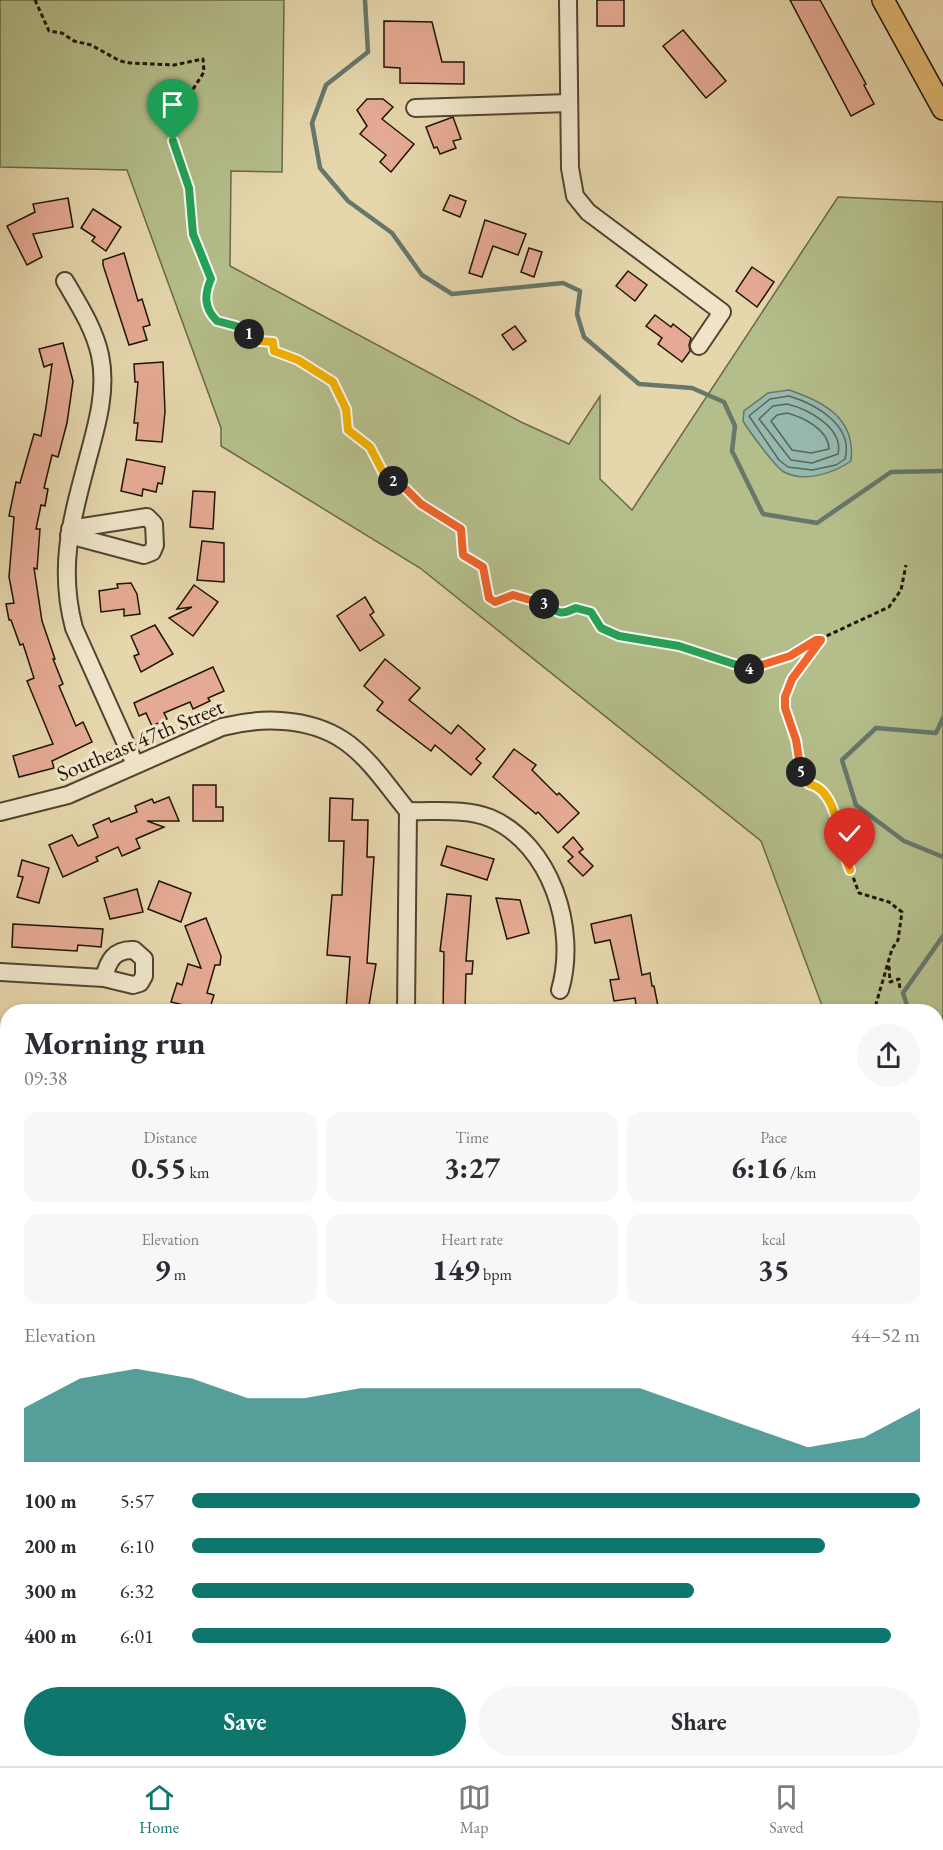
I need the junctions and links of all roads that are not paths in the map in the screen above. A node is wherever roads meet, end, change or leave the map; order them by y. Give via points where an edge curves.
1 (568, 0) edge
2 (883, 0) edge
3 (569, 103) junction
4 (414, 108) dead end
5 (943, 109) edge
6 (65, 281) dead end
7 (699, 346) dead end
8 (135, 764) junction
9 (408, 811) junction
10 (0, 812) edge
11 (0, 972) edge
12 (104, 978) dead end
13 (560, 990) dead end
14 (406, 1004) edge

1 - 3 street
2 - 5 main road
3 - 4 street
3 - 7 street via 570,168 575,195 580,204 722,312
6 - 8 street via 95,334 102,376 99,417 69,532 65,579 74,628
8 - 9 street, Southeast 47th Street via 230,725 263,720 297,723 342,739 363,757
8 - 10 street, Southeast 47th Street via 68,795
9 - 13 street via 488,817 513,831 535,853 547,872 563,926 566,971
9 - 14 street
11 - 12 street

